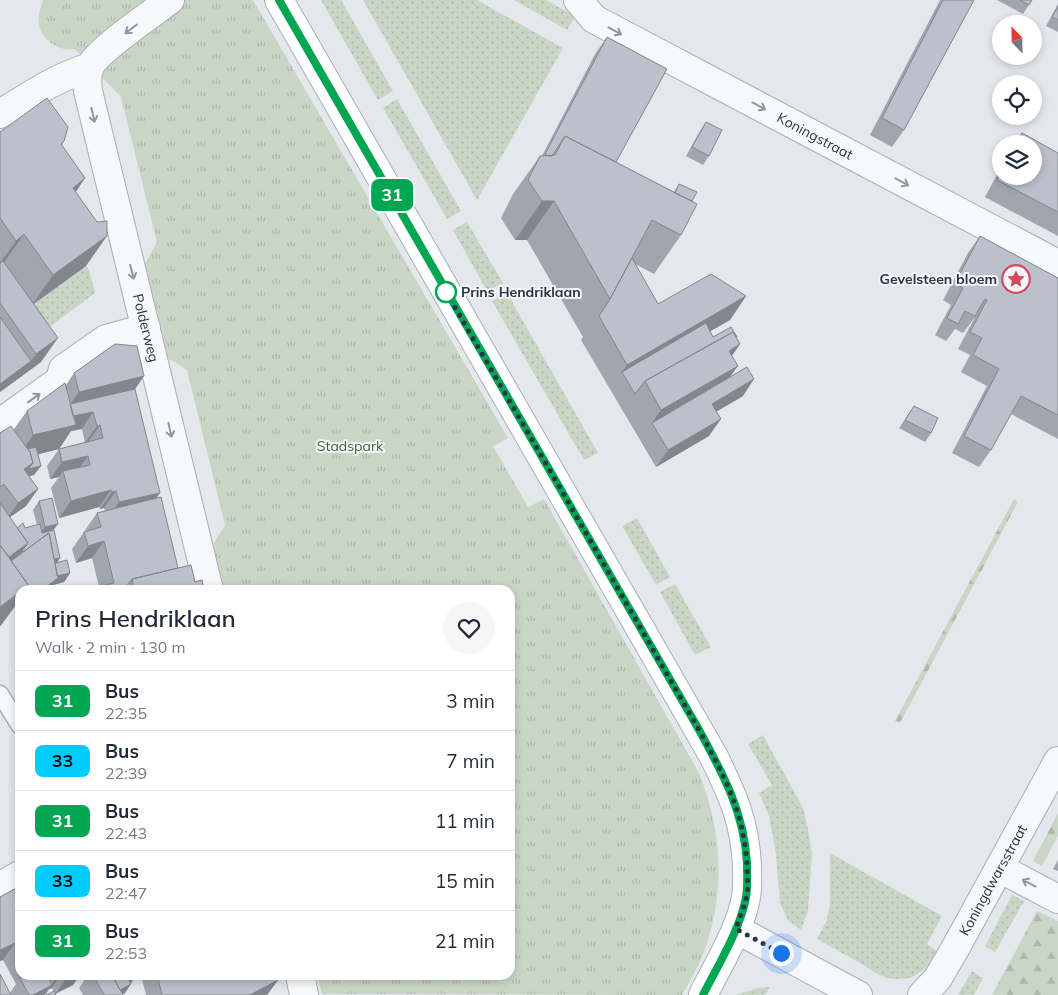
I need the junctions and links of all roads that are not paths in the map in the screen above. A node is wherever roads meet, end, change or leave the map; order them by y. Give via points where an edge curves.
1 (170, 0) edge
2 (280, 0) edge
3 (578, 0) edge
4 (90, 67) junction
5 (0, 89) edge
6 (30, 95) junction
7 (0, 114) edge
8 (1058, 264) edge
9 (146, 328) junction
10 (0, 423) edge
11 (208, 585) edge
12 (0, 694) edge
13 (15, 718) edge
14 (1058, 761) edge
15 (999, 868) junction
16 (1058, 899) edge
17 (736, 929) junction
18 (301, 980) edge
19 (304, 995) edge
20 (703, 995) edge
21 (858, 995) edge
22 (922, 995) edge

1 -> 4 street via 101,52
2 - 17 main road via 714,757 735,800 746,845 746,898
3 -> 8 street, Koningstraat via 594,20
4 - 6 street via 70,73
4 -> 9 street, Polderweg via 87,79 92,110
5 - 6 street via 22,89
6 - 7 street
10 -> 9 street via 60,380 63,369 106,339
9 -> 11 street, Polderweg
12 - 13 lane
14 - 15 street, Koningdwarsstraat
16 -> 15 street
15 - 22 street, Koningdwarsstraat via 938,978
17 - 20 main road
17 - 21 street
18 - 19 street

